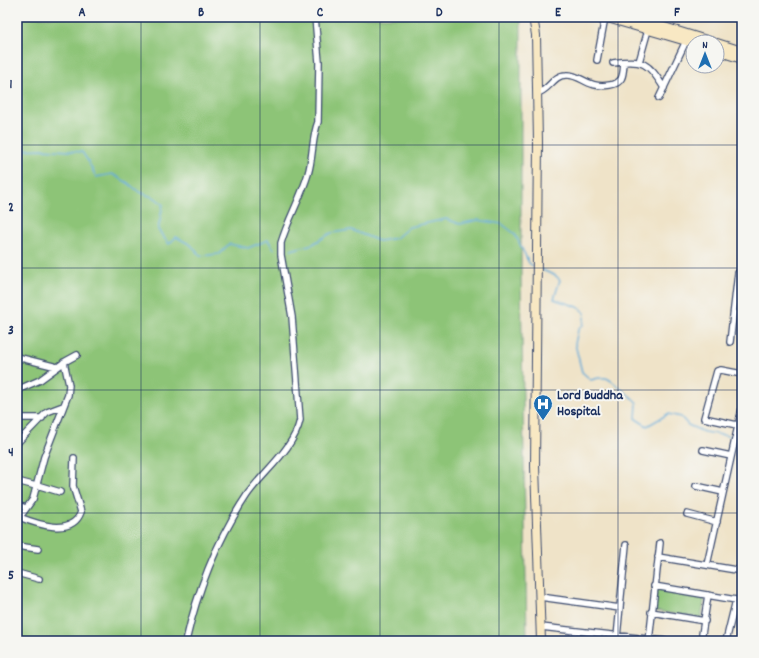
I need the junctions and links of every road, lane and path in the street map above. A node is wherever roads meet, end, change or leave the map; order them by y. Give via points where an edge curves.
1 (315, 17) edge
2 (533, 17) edge
3 (605, 17) edge
4 (632, 17) edge
5 (648, 30) junction
6 (687, 34) edge
7 (685, 41) edge
8 (725, 46) edge
9 (685, 51) edge
10 (742, 51) edge
11 (725, 54) edge
12 (742, 59) edge
13 (598, 60) dead end
14 (624, 62) junction
15 (639, 62) junction
16 (613, 63) dead end
17 (664, 88) junction
18 (537, 93) junction
19 (659, 98) dead end
20 (742, 273) edge
21 (735, 302) junction
22 (742, 302) edge
23 (730, 342) dead end
24 (77, 355) dead end
25 (17, 357) edge
26 (64, 362) junction
27 (57, 367) junction
28 (742, 374) edge
29 (17, 390) edge
30 (63, 406) junction
31 (742, 408) edge
32 (17, 418) edge
33 (42, 418) junction
34 (739, 427) edge
35 (17, 443) edge
36 (703, 450) dead end
37 (731, 456) junction
38 (74, 458) dead end
39 (17, 481) edge
40 (37, 485) junction
41 (696, 486) dead end
42 (60, 492) dead end
43 (723, 492) junction
44 (17, 505) edge
45 (26, 508) junction
46 (687, 514) dead end
47 (18, 519) edge
48 (717, 522) junction
49 (660, 543) dead end
50 (626, 545) dead end
51 (17, 546) edge
52 (38, 549) dead end
53 (658, 557) junction
54 (707, 565) junction
55 (742, 571) edge
56 (17, 574) edge
57 (39, 579) dead end
58 (654, 586) junction
59 (708, 595) junction
60 (540, 597) junction
61 (739, 600) edge
62 (620, 608) junction
63 (651, 612) junction
64 (704, 621) junction
65 (541, 627) junction
66 (573, 632) junction
67 (618, 636) junction
68 (649, 640) edge
69 (186, 641) edge
70 (541, 641) edge
71 (574, 641) edge
72 (665, 641) edge
73 (701, 641) edge
74 (726, 641) edge

1 - 69 street via 319,62 318,122 308,175 281,243 292,317 300,415 298,428 271,468 248,494 225,530 193,608
2 - 18 street via 536,35
3 - 5 street
3 - 13 street
4 - 6 street
5 - 7 street
5 - 15 street
8 - 10 street
9 - 17 street
11 - 12 street
14 - 15 street
14 - 16 street
14 - 18 street via 620,82 594,86 566,74 556,79 544,91
15 - 17 street via 651,68
17 - 19 street
18 - 60 street via 535,466
20 - 21 street via 738,273
21 - 22 street
21 - 23 street
24 - 26 street
25 - 27 street
26 - 27 street
26 - 30 street via 69,391
27 - 29 street via 40,380
28 - 34 street via 717,371 704,418
30 - 33 street
30 - 40 street via 44,457
31 - 34 street
32 - 33 street
33 - 35 street
34 - 37 street
36 - 37 street
37 - 43 street
38 - 47 street via 74,486 81,512 77,520 68,525 58,526
39 - 40 street
40 - 42 street
40 - 45 street via 33,499
41 - 43 street
43 - 48 street
44 - 45 street
45 - 47 street
46 - 48 street
48 - 54 street
49 - 53 street
50 - 62 street
51 - 52 street
53 - 54 street
53 - 58 street
54 - 55 street
56 - 57 street
58 - 59 street
58 - 63 street
59 - 61 street
59 - 64 street
60 - 62 street
60 - 65 street
61 - 74 street
62 - 67 street
63 - 64 street
63 - 68 street
64 - 73 street
65 - 66 street
65 - 70 street
66 - 67 street
66 - 71 street
67 - 68 street
68 - 72 street

